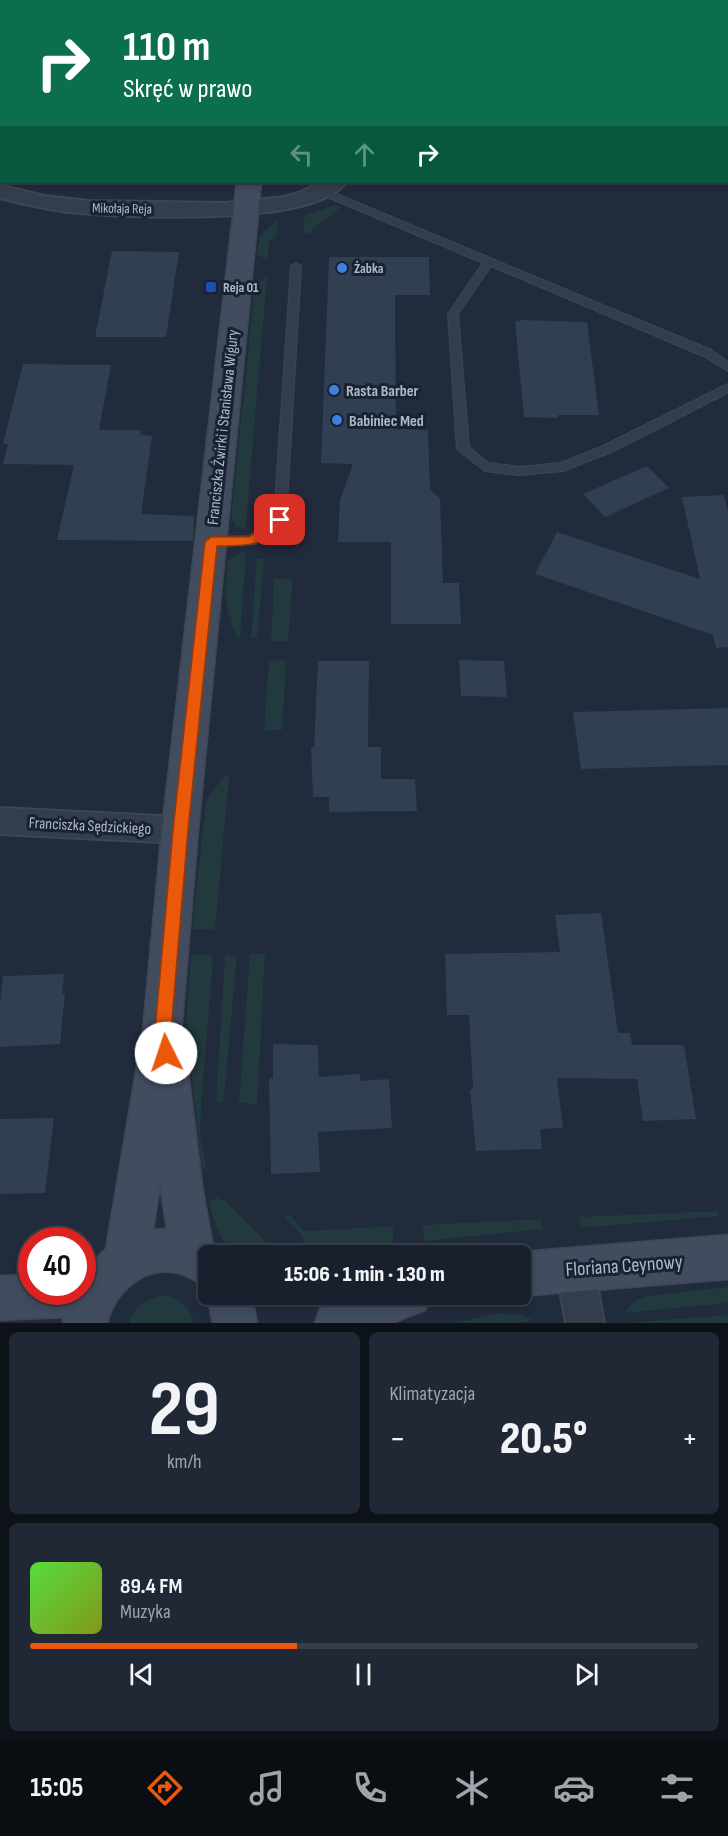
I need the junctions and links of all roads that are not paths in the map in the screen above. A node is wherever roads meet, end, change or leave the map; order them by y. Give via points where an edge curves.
1 (328, 186) edge
2 (0, 191) edge
3 (247, 195) edge
4 (489, 261) junction
5 (296, 266) dead end
6 (728, 367) edge
7 (728, 388) edge
8 (211, 542) junction
9 (0, 821) edge
10 (180, 830) junction
11 (163, 1031) junction
12 (198, 1249) edge
13 (728, 1257) edge
14 (198, 1259) edge
15 (126, 1261) junction
16 (575, 1268) junction
17 (531, 1274) edge
18 (0, 1298) edge
19 (231, 1305) edge
20 (382, 1305) edge
21 (89, 1309) edge
22 (235, 1323) edge
23 (337, 1323) edge
24 (585, 1323) edge

1 - 3 street, Mikołaja Reja via 297,201
1 - 4 lane
2 - 3 street, Mikołaja Reja via 38,201 104,208
3 - 8 street, Franciszka Żwirki i Stanisława Wigury
4 - 6 lane via 707,353
4 - 7 lane via 453,314 463,449 485,467 519,471 563,466 607,449
5 - 8 lane via 280,520 252,541
8 - 10 street, Franciszka Żwirki i Stanisława Wigury
9 - 10 street, Franciszka Sędzickiego
10 - 11 street, Franciszka Żwirki i Stanisława Wigury
11 - 12 street, Franciszka Żwirki i Stanisława Wigury via 181,1186
11 - 15 street, Franciszka Żwirki i Stanisława Wigury
13 - 16 street, Floriana Ceynowy
14 - 15 street via 171,1250 148,1251
15 - 21 street via 108,1275
16 - 17 street, Floriana Ceynowy
16 - 24 street
18 - 21 street
19 - 22 street
20 - 23 street

